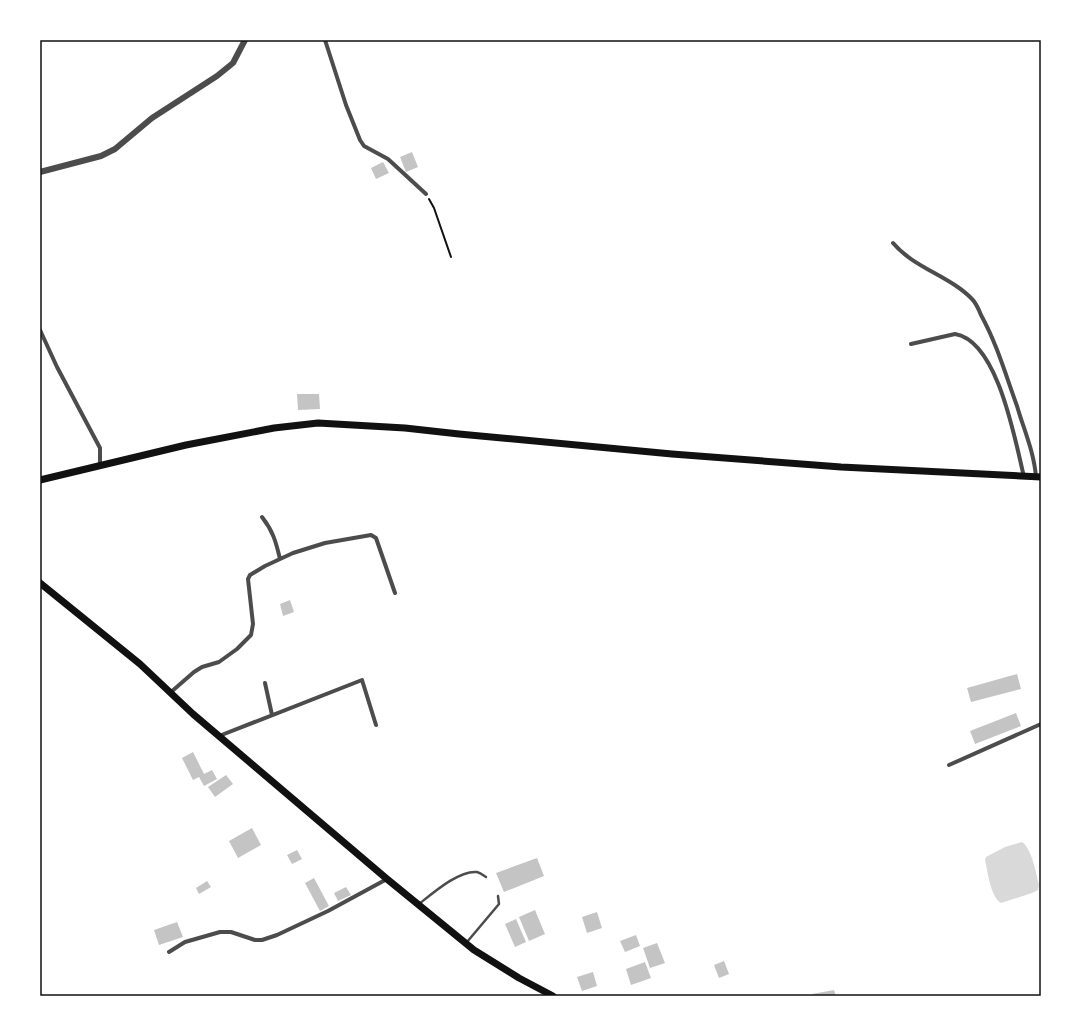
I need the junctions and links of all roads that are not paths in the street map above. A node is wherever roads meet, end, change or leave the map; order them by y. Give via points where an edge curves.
1 (245, 40) edge
2 (325, 40) edge
3 (40, 172) edge
4 (426, 194) road end
5 (893, 243) dead end
6 (40, 330) edge
7 (911, 344) dead end
8 (100, 465) junction
9 (1024, 477) junction
10 (1038, 477) edge
11 (40, 480) edge
12 (262, 517) dead end
13 (280, 559) junction
14 (40, 583) edge
15 (395, 593) dead end
16 (266, 682) dead end
17 (171, 692) junction
18 (272, 715) junction
19 (1041, 724) edge
20 (376, 725) dead end
21 (219, 736) junction
22 (948, 765) dead end
23 (486, 877) dead end
24 (387, 878) junction
25 (498, 896) dead end
26 (419, 904) junction
27 (466, 943) junction
28 (169, 952) dead end
29 (553, 996) edge

1 - 3 street via 233,63 152,118 115,150
2 - 4 street via 360,140 364,146 388,159
5 - 10 street via 974,300 1005,371
6 - 8 street via 100,448
7 - 9 street via 955,334 972,341 980,350 996,378
8 - 9 main road via 274,428 318,423 405,428 672,454
8 - 11 main road
9 - 10 main road
12 - 13 street via 276,540
13 - 15 street via 325,543 371,535 376,538
13 - 17 street via 250,574 248,579 253,624 250,635 218,662 194,672
14 - 17 main road
16 - 18 street
17 - 21 main road
18 - 20 street via 362,680
18 - 21 street
19 - 22 street
21 - 24 main road
23 - 26 lane via 479,872 469,873 444,885
24 - 26 main road
24 - 28 street via 277,936 255,940 231,932 220,932 186,942
25 - 27 lane via 499,904
26 - 27 main road
27 - 29 main road via 519,978

